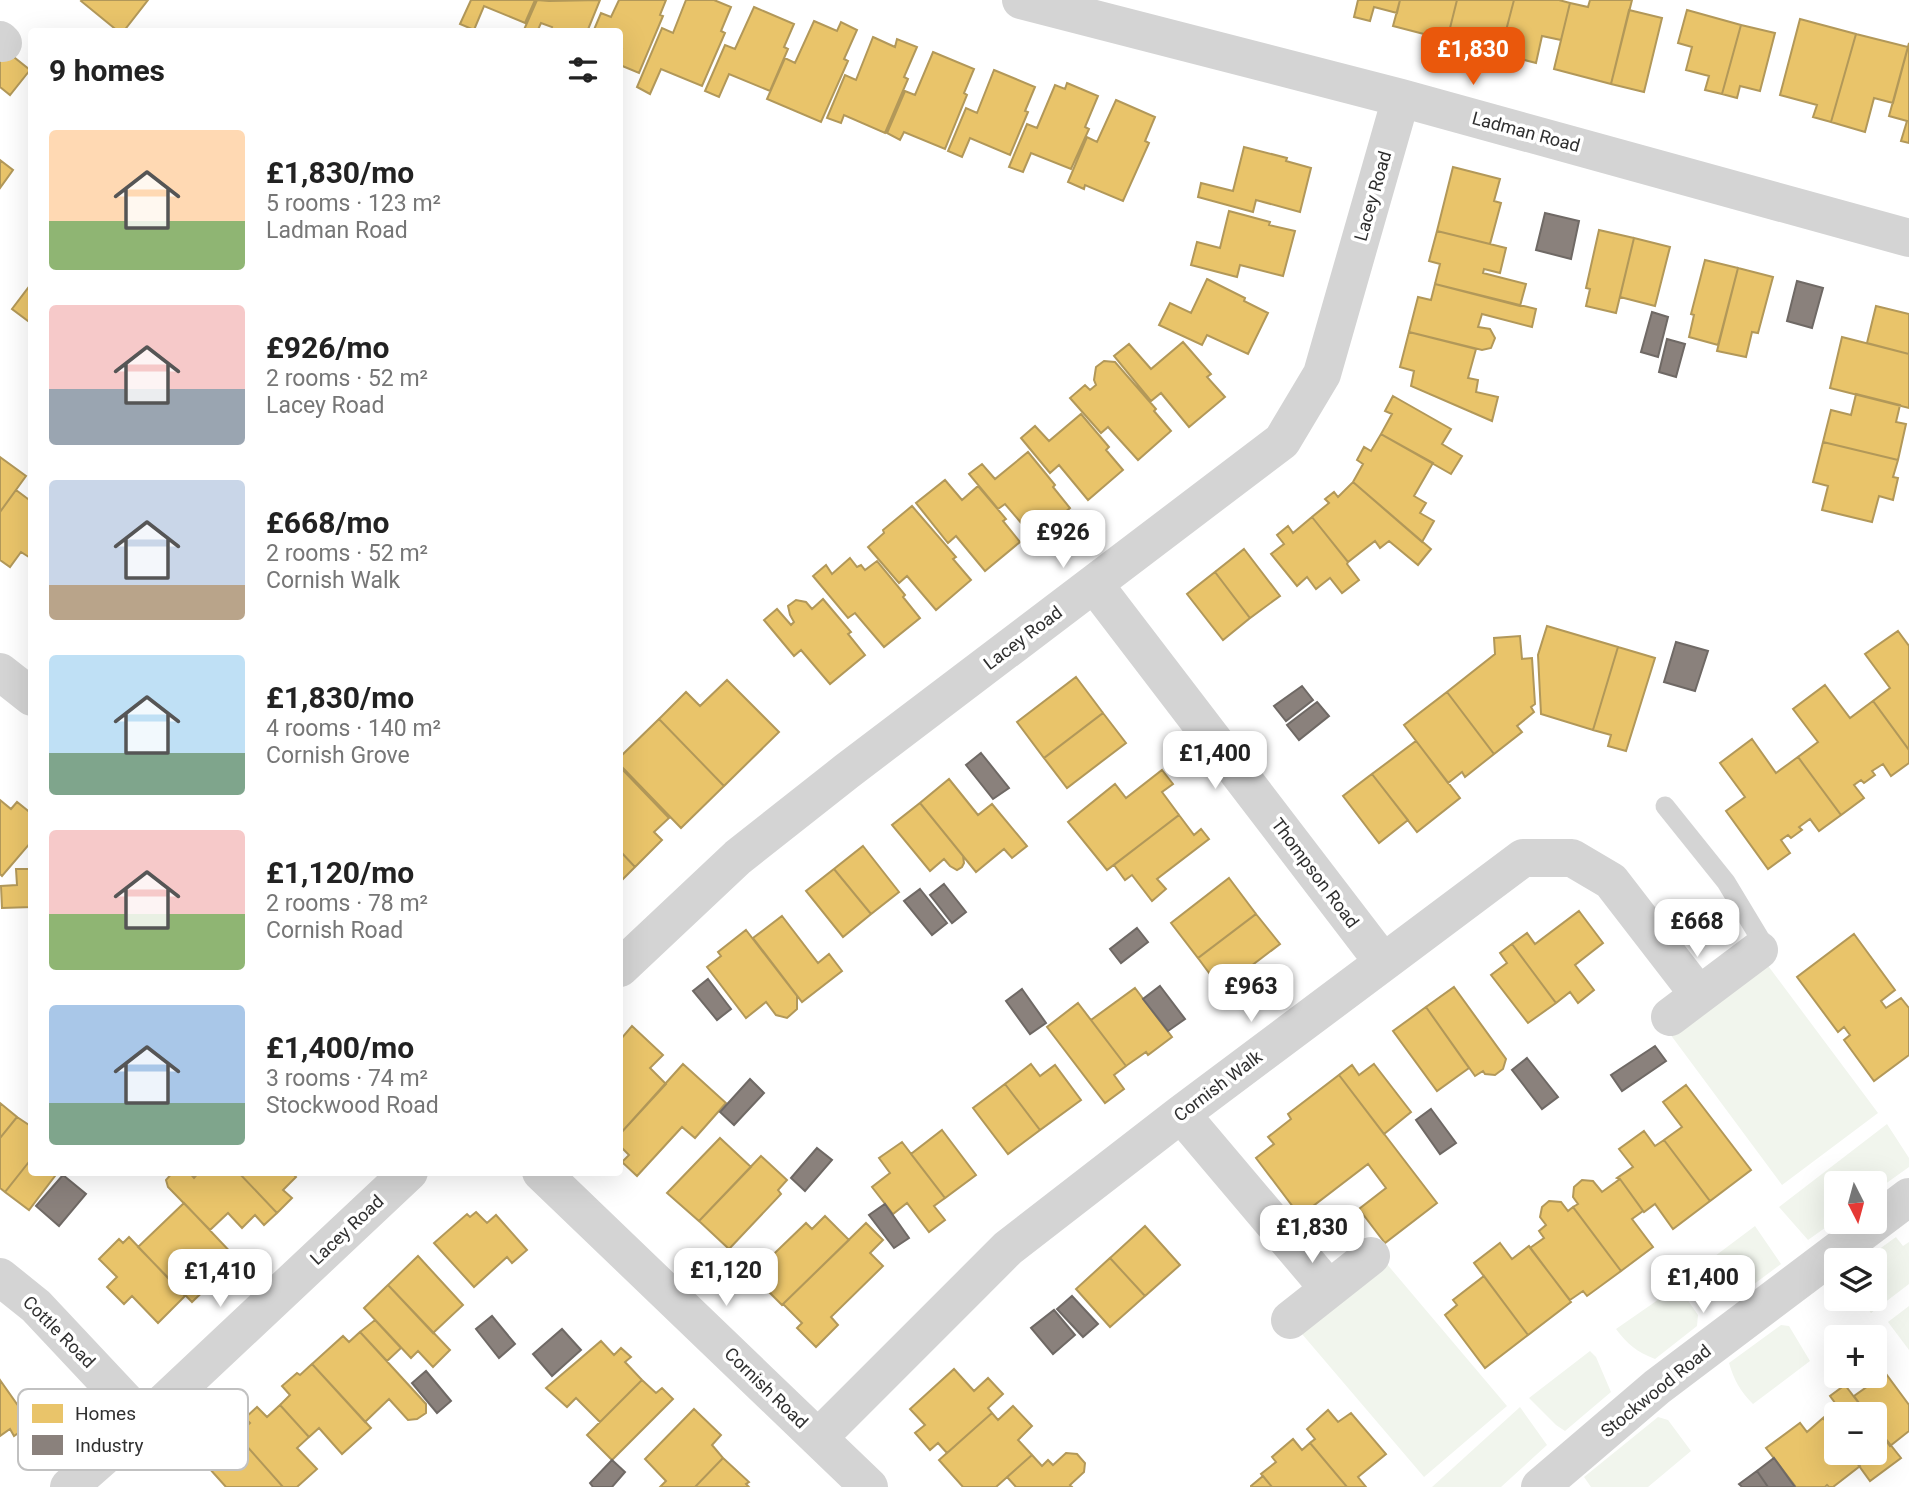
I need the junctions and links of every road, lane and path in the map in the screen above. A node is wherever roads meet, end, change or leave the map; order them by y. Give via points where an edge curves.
1 (1021, 0) edge
2 (1401, 98) junction
3 (1909, 238) edge
4 (1094, 584) junction
5 (0, 672) edge
6 (28, 694) edge
7 (1665, 806) dead end
8 (1759, 950) joint
9 (1383, 962) junction
10 (623, 965) edge
11 (1181, 1114) junction
12 (405, 1176) edge
13 (545, 1176) edge
14 (1909, 1197) edge
15 (1371, 1256) dead end
16 (0, 1277) edge
17 (1329, 1289) junction
18 (1290, 1320) dead end
19 (114, 1389) edge
20 (178, 1389) edge
21 (818, 1438) junction
22 (88, 1470) edge
23 (69, 1487) edge
24 (869, 1487) edge
25 (1540, 1487) edge

1 - 2 street, Ladman Road
2 - 3 street, Ladman Road
2 - 4 street, Lacey Road via 1322,374 1282,441
4 - 9 street, Thompson Road
4 - 10 street, Lacey Road via 738,857
5 - 6 street
7 - 8 lane via 1726,881 1764,945
8 - 9 street, Cornish Walk via 1684,1006 1611,881 1572,858 1523,858
9 - 11 street, Cornish Walk
11 - 17 street
11 - 21 street, Cornish Walk via 1008,1248
12 - 20 street, Lacey Road
13 - 21 street, Cornish Road
14 - 25 street, Stockwood Road via 1657,1387
15 - 17 street
16 - 19 street, Cottle Road via 36,1306
17 - 18 street
21 - 24 street, Cornish Road
22 - 23 street, Lacey Road

